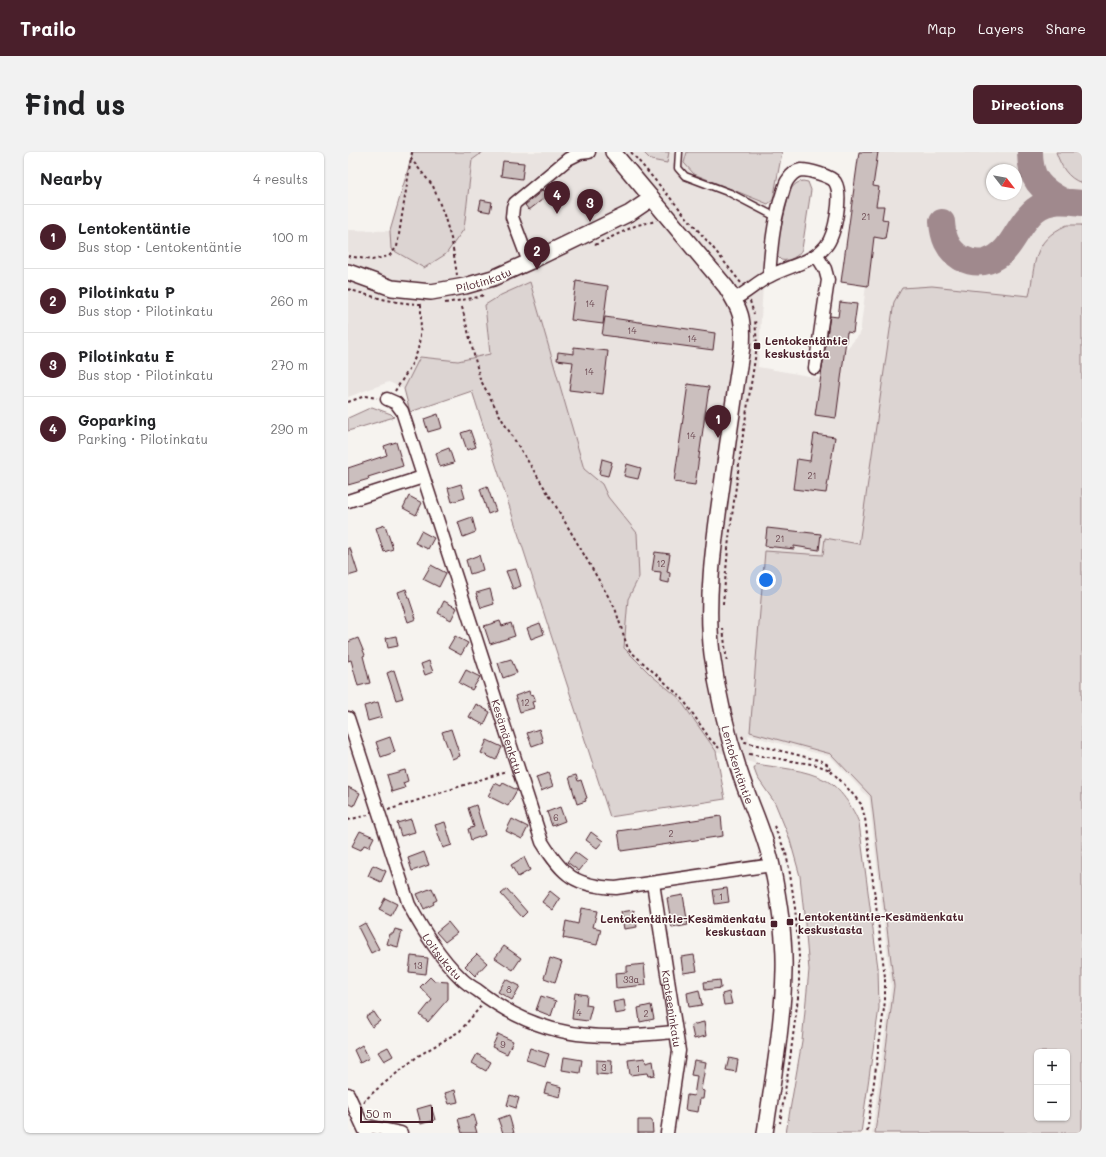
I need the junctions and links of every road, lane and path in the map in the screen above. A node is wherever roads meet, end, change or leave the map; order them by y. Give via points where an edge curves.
1 (412, 152) edge
2 (589, 152) edge
3 (613, 152) edge
4 (631, 152) edge
5 (679, 152) edge
6 (411, 159) junction
7 (652, 198) junction
8 (776, 217) junction
9 (348, 256) edge
10 (817, 256) junction
11 (529, 262) junction
12 (348, 272) edge
13 (769, 276) junction
14 (457, 277) dead end
15 (741, 283) dead end
16 (734, 300) junction
17 (421, 304) dead end
18 (751, 305) dead end
19 (462, 307) dead end
20 (815, 368) dead end
21 (391, 401) junction
22 (348, 402) edge
23 (423, 477) junction
24 (348, 501) edge
25 (723, 606) dead end
26 (722, 622) dead end
27 (727, 668) dead end
28 (348, 718) edge
29 (742, 735) dead end
30 (725, 750) dead end
31 (749, 754) dead end
32 (518, 767) junction
33 (830, 770) junction
34 (379, 813) junction
35 (348, 820) edge
36 (772, 822) dead end
37 (772, 865) junction
38 (653, 883) junction
39 (487, 999) junction
40 (676, 1032) junction
41 (348, 1094) edge
42 (356, 1110) junction
43 (780, 1126) dead end
44 (365, 1129) edge
45 (401, 1133) edge
46 (666, 1133) edge
47 (765, 1133) edge
48 (867, 1133) edge

1 - 6 path
2 - 11 street via 568,159 513,207 512,217
3 - 7 street, Lentokentäntie
4 - 15 path
5 - 8 lane via 678,168 685,176 730,193
6 - 9 path via 397,247 389,256 372,260
6 - 14 path via 433,186 452,242
7 - 11 street, Pilotinkatu via 630,213
7 - 16 street, Lentokentäntie
8 - 10 street via 787,182 793,174 801,170 833,179 836,184 838,205 834,231
8 - 13 street
10 - 13 street
10 - 20 street via 828,280
11 - 12 street, Pilotinkatu via 493,278 431,292 392,288
13 - 16 street
16 - 37 street, Lentokentäntie via 742,317 743,330 716,526 710,626 722,712
17 - 21 path via 418,350
18 - 25 path via 756,325 757,346 729,538
19 - 30 path via 480,379 615,608 628,649 682,698 710,739
21 - 22 path via 365,396
21 - 23 street, Kesämäenkatu via 402,411
23 - 24 street
23 - 32 street, Kesämäenkatu
26 - 27 path
28 - 34 street, Loitsukatu
29 - 33 path via 745,742 822,760
31 - 33 path via 818,765
32 - 34 path
32 - 38 street, Kesämäenkatu via 542,842 564,871 585,885 596,887 616,888
33 - 48 path via 861,804 865,818 885,978 885,1001
34 - 35 path
34 - 39 street, Loitsukatu via 410,905 425,933 463,980
36 - 43 path via 786,853 795,908 799,956 799,990
37 - 38 street, Kesämäenkatu
37 - 47 street, Lentokentäntie via 782,924 783,1007
38 - 40 street, Kapteeninkatu
39 - 40 street, Loitsukatu via 526,1020 548,1028 587,1035
39 - 42 path via 460,1031 418,1056
40 - 46 street, Kapteeninkatu via 679,1051
41 - 42 street
42 - 44 street
44 - 45 street

